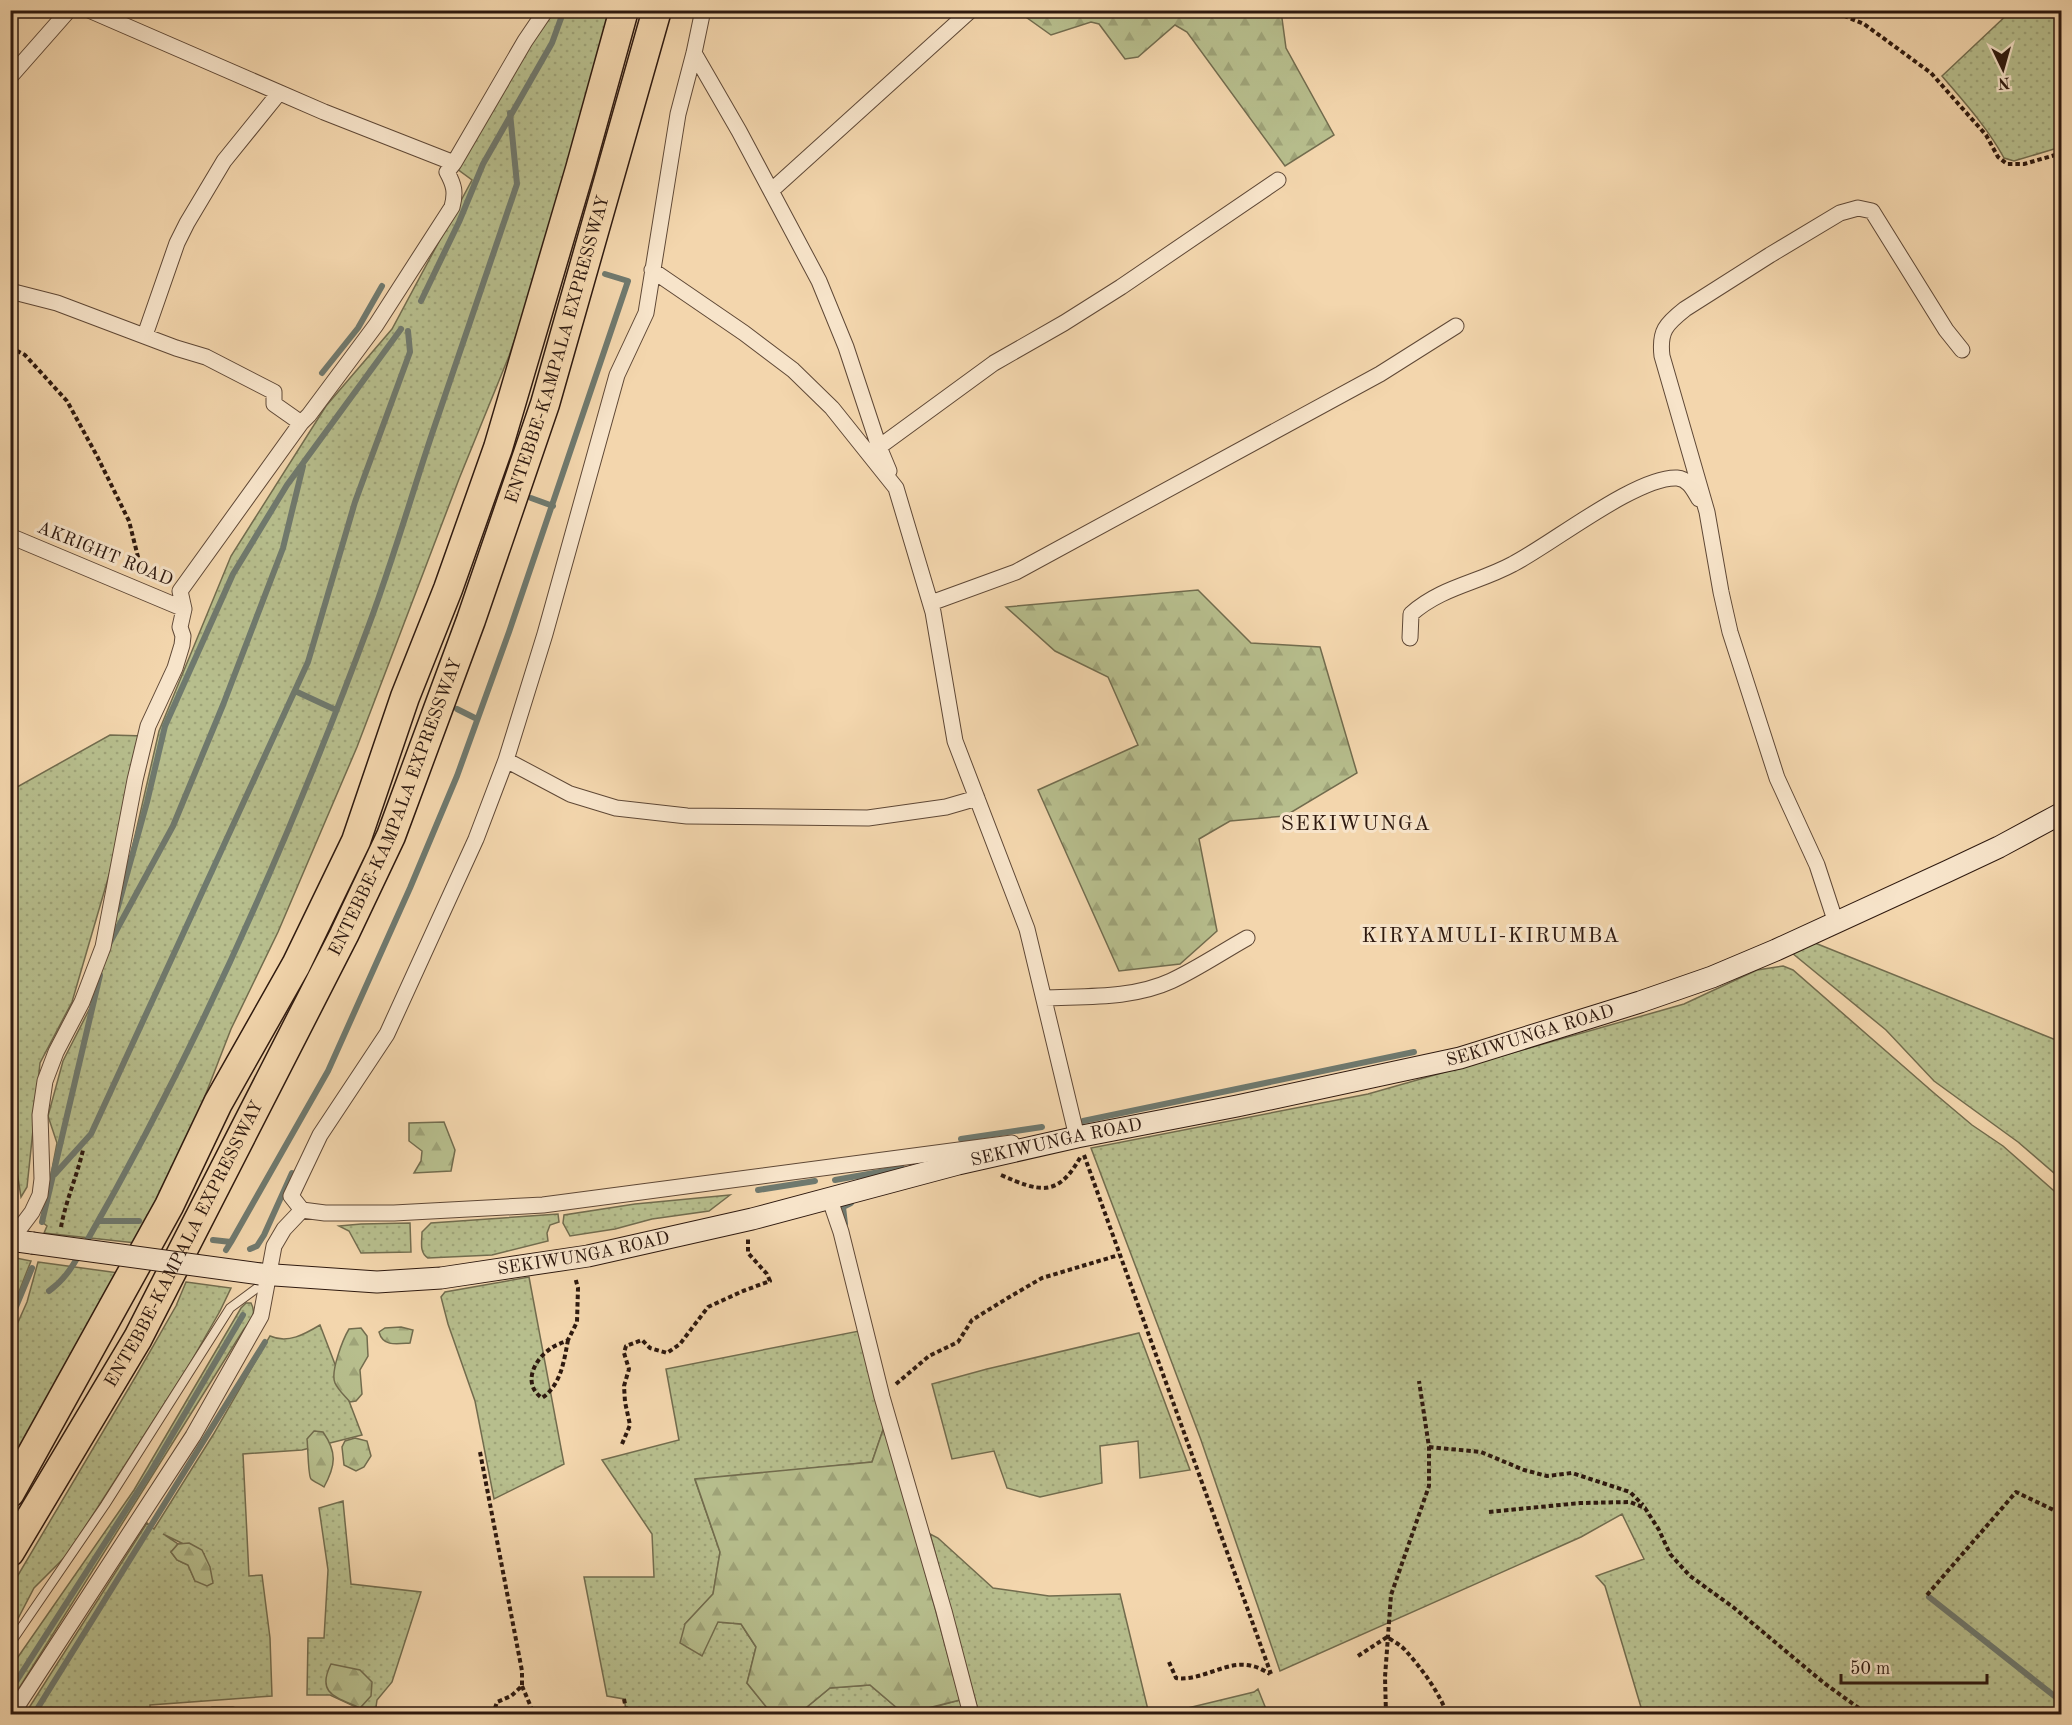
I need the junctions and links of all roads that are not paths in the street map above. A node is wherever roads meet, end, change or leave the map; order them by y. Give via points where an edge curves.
1 (69, 10) edge
2 (89, 10) edge
3 (546, 10) edge
4 (624, 10) edge
5 (657, 10) edge
6 (703, 10) edge
7 (971, 10) edge
8 (694, 53) junction
9 (10, 77) edge
10 (279, 93) junction
11 (454, 163) junction
12 (1278, 180) dead end
13 (772, 190) junction
14 (652, 270) junction
15 (10, 291) edge
16 (1456, 326) dead end
17 (145, 335) junction
18 (1962, 350) dead end
19 (301, 423) junction
20 (879, 447) junction
21 (896, 488) junction
22 (1707, 512) junction
23 (10, 536) edge
24 (931, 603) junction
25 (184, 609) junction
26 (1410, 638) dead end
27 (506, 760) junction
28 (977, 798) junction
29 (2061, 813) edge
30 (1836, 922) junction
31 (1248, 938) dead end
32 (1044, 998) junction
33 (1077, 1137) junction
34 (829, 1197) junction
35 (303, 1210) junction
36 (18, 1241) edge
37 (266, 1276) junction
38 (10, 1493) edge
39 (10, 1552) edge
40 (10, 1644) edge
41 (12, 1714) edge
42 (971, 1714) edge

1 - 9 street
2 - 10 street
3 - 11 street
4 - 38 highway, ENTEBBE-KAMPALA EXPRESSWAY via 498,448 356,841 296,965 218,1104 169,1206
5 - 39 highway, ENTEBBE-KAMPALA EXPRESSWAY via 545,404 391,836 138,1338
6 - 8 street
7 - 13 street
8 - 13 street
8 - 14 street via 678,114
10 - 11 street
10 - 17 street via 224,161 187,223
11 - 19 street via 447,172 455,195 452,207 376,325
12 - 20 street via 1121,287 993,363
13 - 20 street via 819,281
14 - 21 street via 793,370 832,408
14 - 27 street via 646,312 617,375
15 - 17 street via 57,303
16 - 24 street via 1380,374 1016,572
17 - 19 street via 206,357 274,392 274,404
18 - 22 street via 1872,211 1858,208 1840,213 1760,261 1673,318 1660,340
19 - 25 street via 180,591
20 - 21 street
21 - 24 street
22 - 26 street via 1683,479 1640,487 1513,564 1446,590 1420,605 1410,614
22 - 30 street via 1730,632 1777,778 1817,865
23 - 25 street, AKRIGHT ROAD
24 - 28 street via 955,741
25 - 36 street via 182,645 148,726 135,780 103,947 45,1081 40,1115 40,1195
27 - 28 street via 570,794 616,808 687,816 868,818 946,807
27 - 35 street via 476,839 387,1034 320,1135 300,1175 291,1196
28 - 32 street via 1027,929
29 - 30 main road, SEKIWUNGA ROAD via 2000,847
30 - 33 main road, SEKIWUNGA ROAD via 1712,977 1460,1058
31 - 32 street via 1170,981 1142,990
32 - 33 street
33 - 34 main road, SEKIWUNGA ROAD
33 - 35 street via 543,1205 394,1213
34 - 37 main road, SEKIWUNGA ROAD via 747,1220 571,1259 441,1278 377,1282
34 - 42 street via 842,1232 882,1397
35 - 37 street via 274,1246
36 - 37 main road, SEKIWUNGA ROAD, bridge
37 - 40 lane via 230,1308 105,1506
37 - 41 street via 261,1316 193,1436

